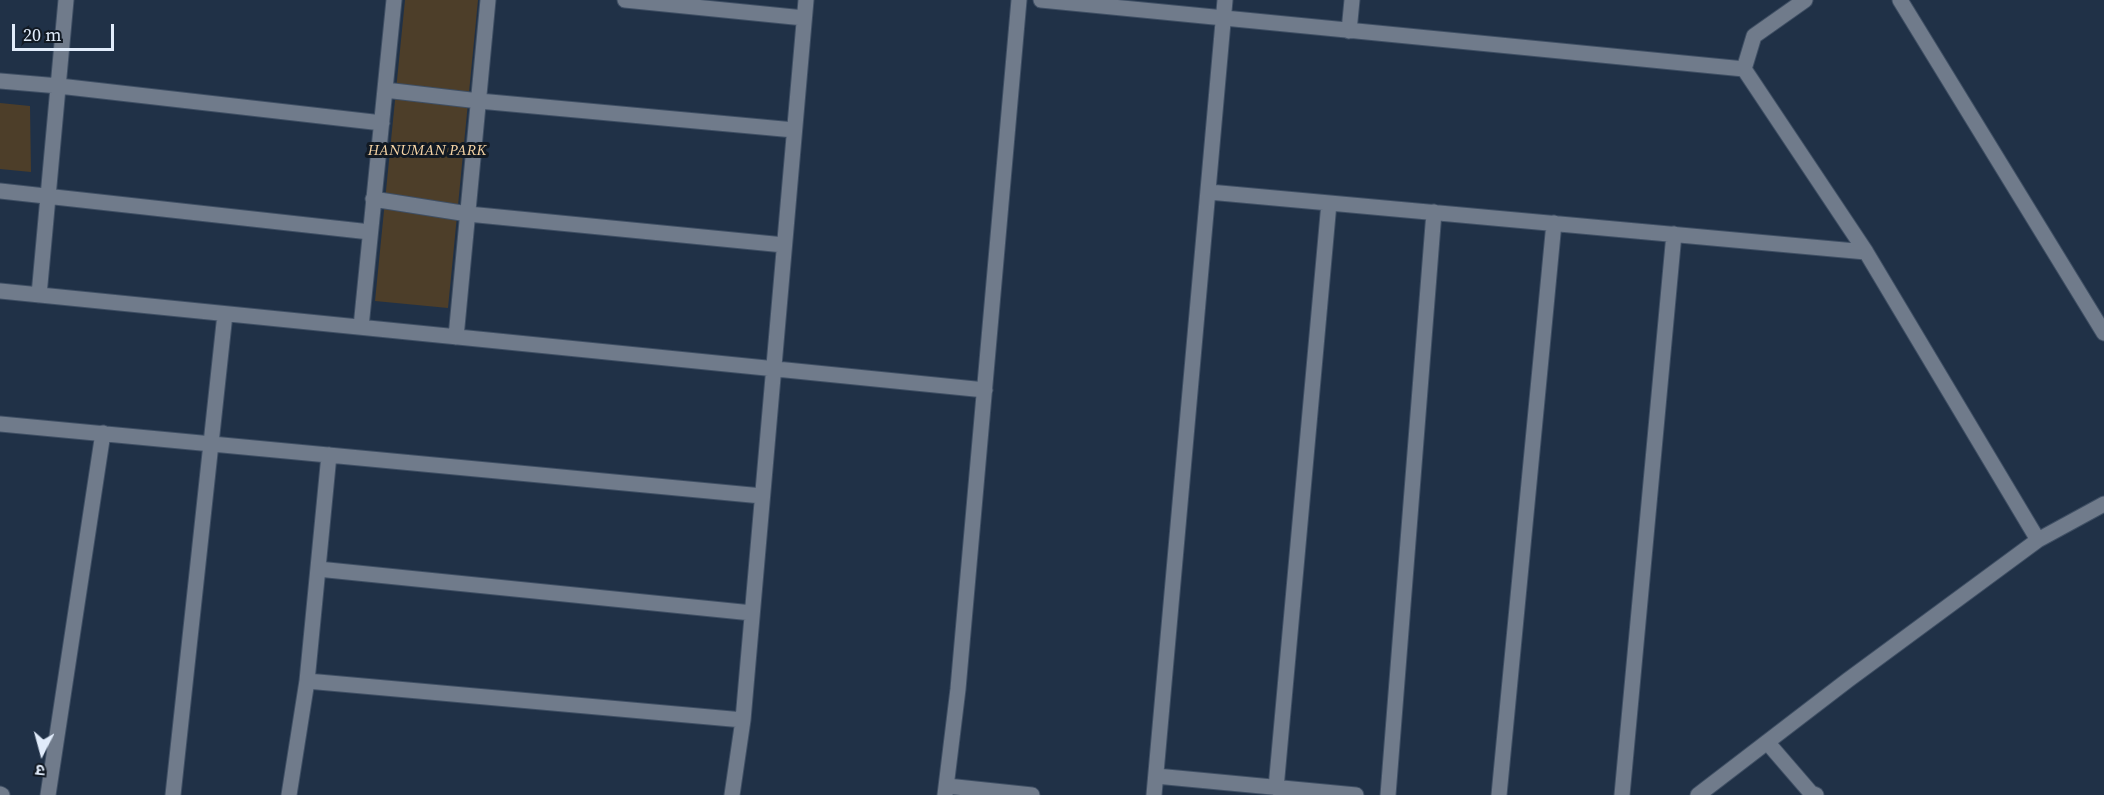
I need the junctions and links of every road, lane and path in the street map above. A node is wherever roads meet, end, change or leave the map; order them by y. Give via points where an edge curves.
1 (66, 0) edge
2 (394, 0) edge
3 (488, 0) edge
4 (625, 0) edge
5 (806, 0) edge
6 (1019, 0) edge
7 (1041, 0) edge
8 (1225, 0) edge
9 (1352, 0) edge
10 (1805, 0) edge
11 (1900, 0) edge
12 (804, 18) junction
13 (1224, 19) junction
14 (1349, 31) junction
15 (1744, 69) junction
16 (0, 81) edge
17 (59, 86) junction
18 (385, 90) junction
19 (479, 101) junction
20 (382, 123) junction
21 (794, 130) junction
22 (0, 191) edge
23 (1209, 192) junction
24 (47, 195) junction
25 (373, 199) junction
26 (1329, 202) junction
27 (1434, 212) junction
28 (468, 214) junction
29 (1554, 223) junction
30 (370, 232) junction
31 (1674, 234) junction
32 (784, 245) junction
33 (1866, 252) junction
34 (0, 291) edge
35 (39, 295) junction
36 (225, 314) junction
37 (361, 327) junction
38 (2104, 333) edge
39 (456, 337) junction
40 (773, 369) junction
41 (985, 390) junction
42 (0, 424) edge
43 (103, 434) junction
44 (213, 444) junction
45 (329, 455) junction
46 (762, 496) junction
47 (2104, 504) edge
48 (2038, 540) junction
49 (318, 569) junction
50 (752, 613) junction
51 (307, 681) junction
52 (743, 720) junction
53 (1767, 742) junction
54 (1156, 776) junction
55 (1276, 788) junction
56 (946, 790) edge
57 (48, 795) edge
58 (173, 795) edge
59 (289, 795) edge
60 (732, 795) edge
61 (1032, 795) edge
62 (1155, 795) edge
63 (1356, 795) edge
64 (1388, 795) edge
65 (1498, 795) edge
66 (1622, 795) edge
67 (1698, 795) edge
68 (1816, 795) edge

1 - 17 street
2 - 18 street
3 - 19 street
4 - 12 street
5 - 12 street
6 - 41 street
7 - 13 street
8 - 13 street
9 - 14 street
10 - 15 street via 1755,36
11 - 38 street
12 - 21 street
13 - 14 street
13 - 23 street
14 - 15 street
15 - 33 street
16 - 17 street
17 - 20 street
17 - 24 street
18 - 19 street
18 - 20 street
19 - 21 street
19 - 28 street
20 - 25 street
21 - 32 street
22 - 24 street
23 - 26 street
23 - 54 street
24 - 30 street
24 - 35 street
25 - 28 street
25 - 30 street
26 - 27 street
26 - 55 street
27 - 29 street
27 - 64 street
28 - 32 street
28 - 39 street
29 - 31 street
29 - 65 street
30 - 37 street
31 - 33 street
31 - 66 street
32 - 40 street
33 - 48 street
34 - 35 street
35 - 36 street
36 - 37 street
36 - 44 street
37 - 39 street
39 - 40 street
40 - 41 street
40 - 46 street
41 - 56 street
42 - 43 street
43 - 44 street
43 - 57 street
44 - 45 street
44 - 58 street
45 - 46 street
45 - 49 street
46 - 50 street
47 - 48 street
48 - 53 street
49 - 50 street
49 - 51 street
50 - 52 street
51 - 52 street
51 - 59 street
52 - 60 street
53 - 67 street
53 - 68 street
54 - 55 street
54 - 62 street
55 - 63 street
56 - 61 street

